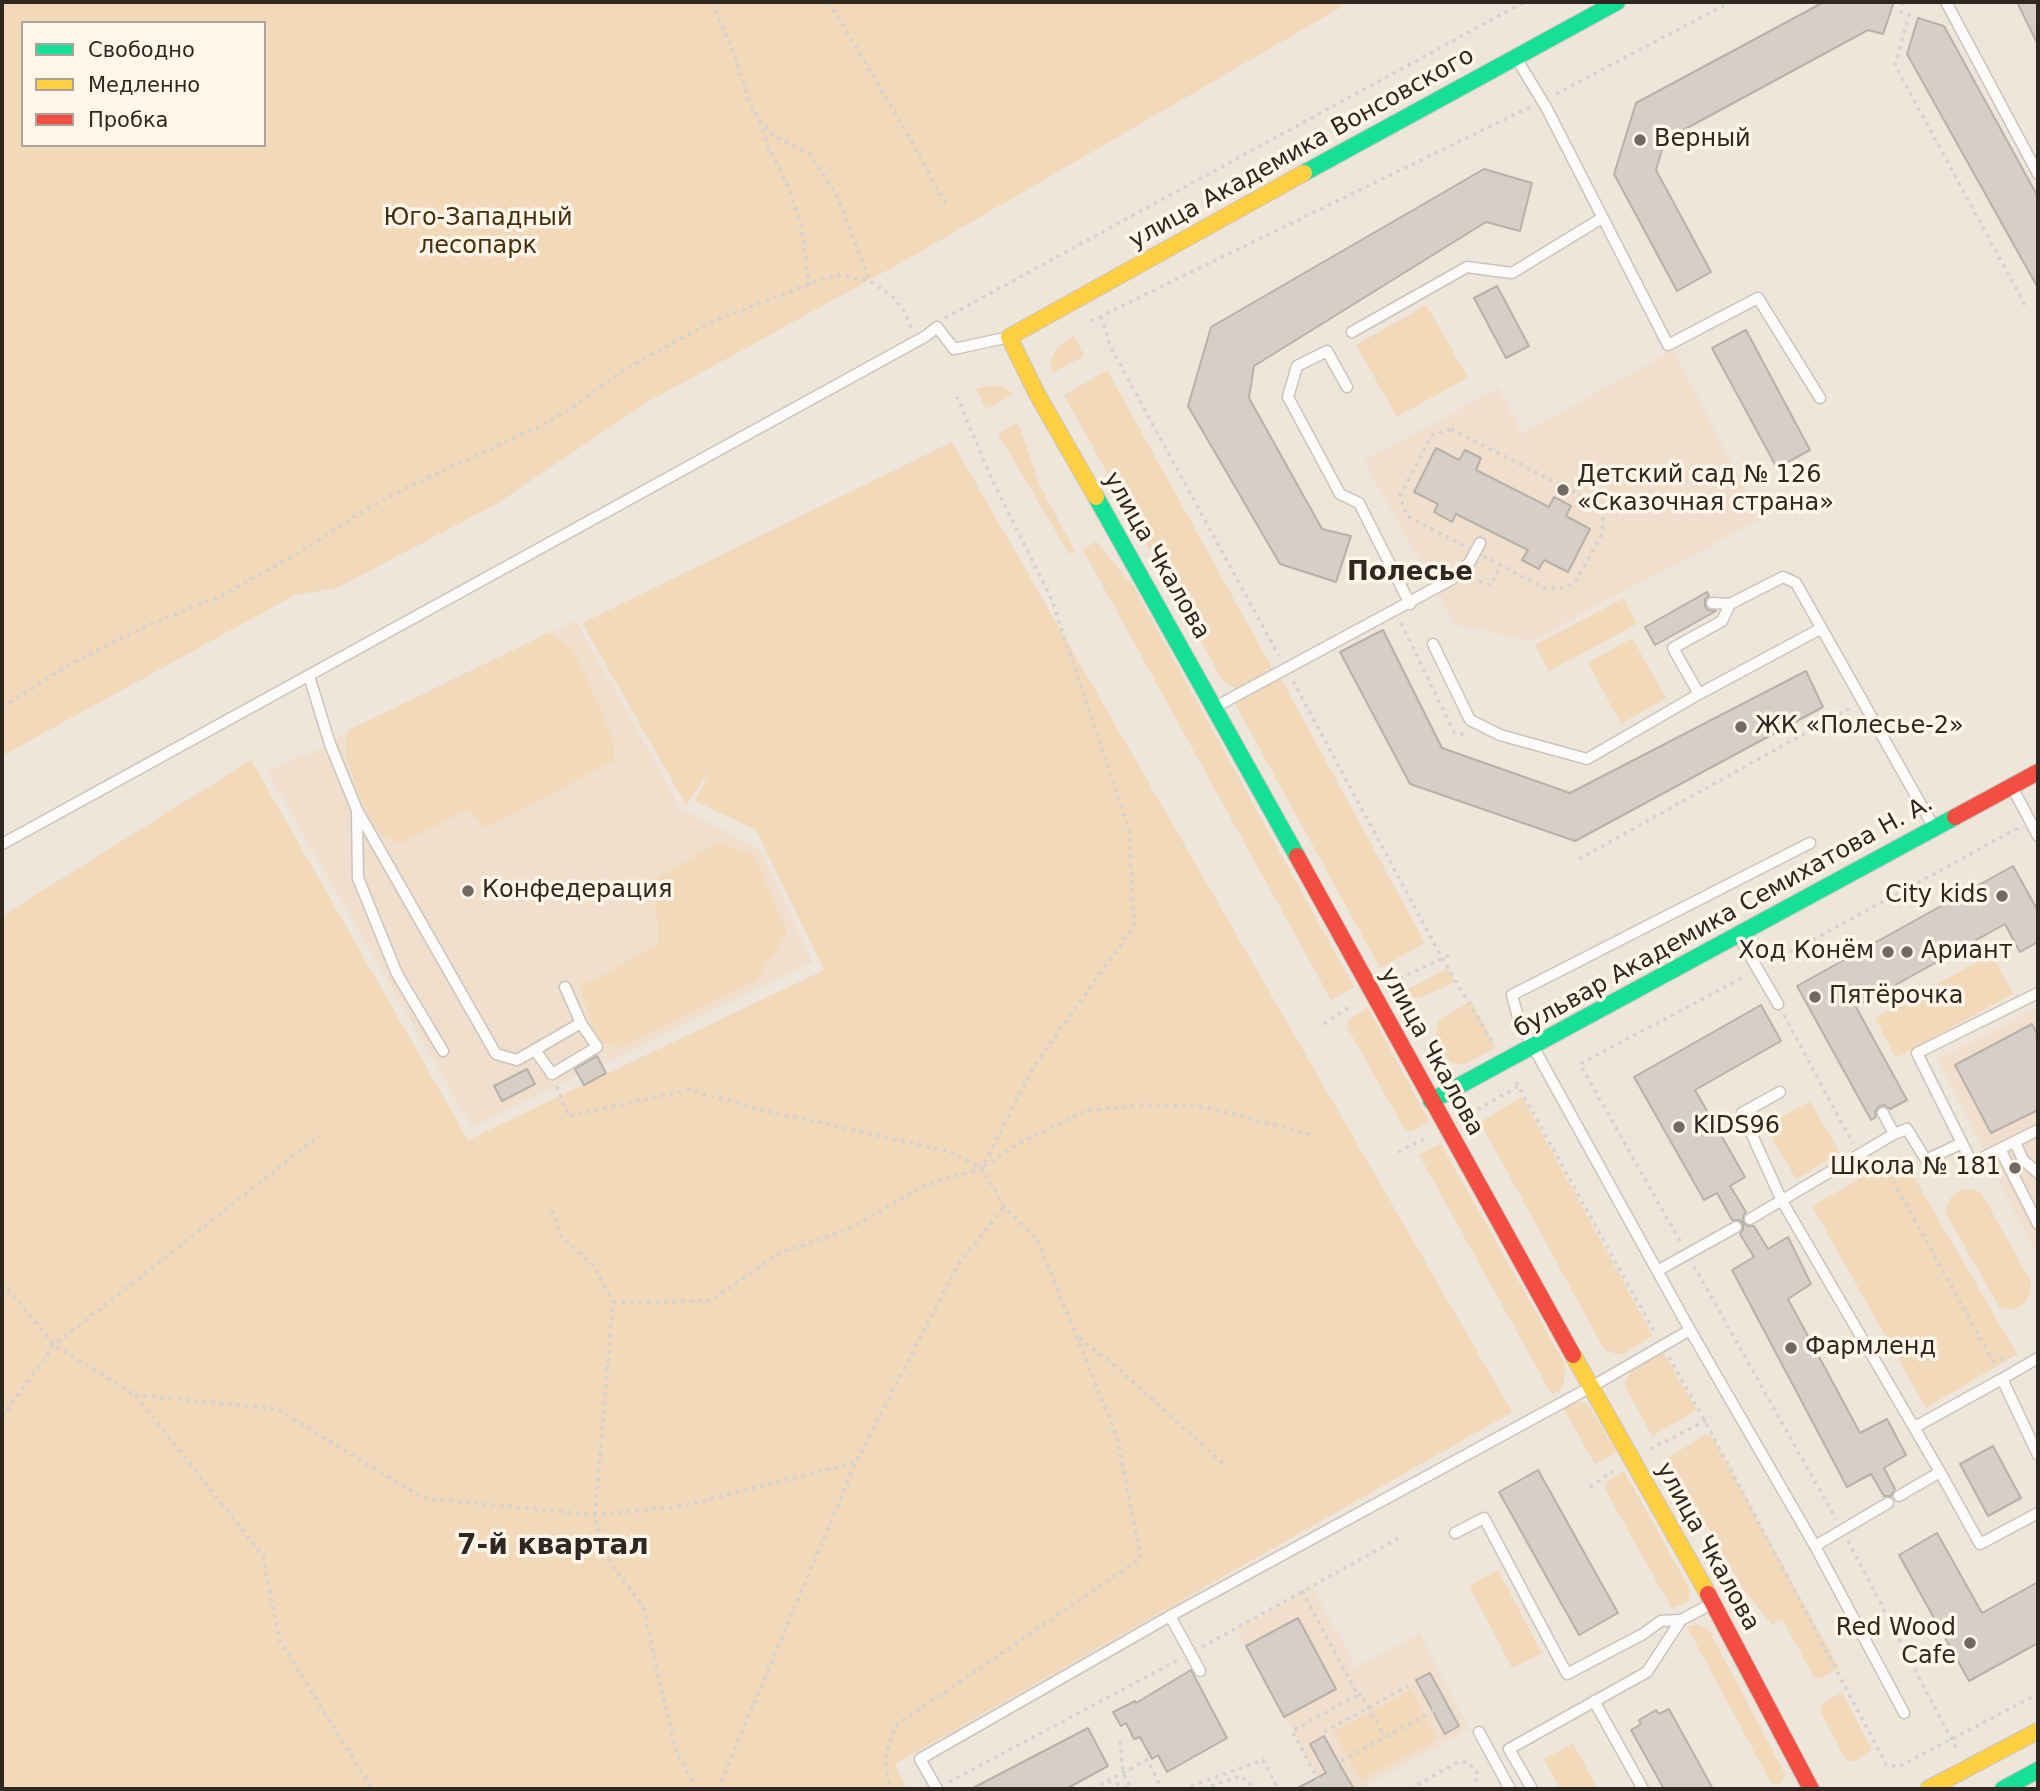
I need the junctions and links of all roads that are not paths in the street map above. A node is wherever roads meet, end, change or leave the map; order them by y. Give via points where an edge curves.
1 (1617, 2) edge
2 (1946, 2) edge
3 (1516, 58) junction
4 (2038, 174) edge
5 (1602, 218) junction
6 (1352, 332) dead end
7 (1009, 338) junction
8 (1347, 387) dead end
9 (1820, 398) dead end
10 (1478, 548) road end
11 (1712, 603) dead end
12 (1410, 604) junction
13 (1730, 604) junction
14 (1820, 629) junction
15 (1433, 644) dead end
16 (309, 676) junction
17 (1699, 694) junction
18 (1215, 707) junction
19 (2038, 772) edge
20 (2012, 787) junction
21 (357, 810) junction
22 (1934, 828) junction
23 (2038, 836) edge
24 (1810, 843) dead end
25 (2, 844) edge
26 (1737, 934) junction
27 (565, 987) dead end
28 (2038, 993) edge
29 (1778, 1004) road end
30 (581, 1023) junction
31 (1534, 1046) junction
32 (535, 1050) junction
33 (443, 1051) dead end
34 (1780, 1092) dead end
35 (1431, 1101) junction
36 (1883, 1113) dead end
37 (2038, 1130) edge
38 (1894, 1134) junction
39 (2015, 1142) junction
40 (1962, 1143) junction
41 (2000, 1149) junction
42 (2038, 1173) edge
43 (1783, 1201) junction
44 (1750, 1219) dead end
45 (2038, 1224) edge
46 (1737, 1227) dead end
47 (1657, 1271) junction
48 (1690, 1330) junction
49 (2034, 1360) edge
50 (2002, 1379) junction
51 (1591, 1387) junction
52 (1915, 1427) junction
53 (2038, 1455) edge
54 (1940, 1472) junction
55 (1899, 1496) dead end
56 (1888, 1503) dead end
57 (2038, 1513) edge
58 (1455, 1533) dead end
59 (1815, 1546) junction
60 (1713, 1603) junction
61 (1170, 1616) junction
62 (1681, 1620) junction
63 (1200, 1671) dead end
64 (1594, 1701) junction
65 (1904, 1713) dead end
66 (2038, 1731) edge
67 (1479, 1732) dead end
68 (2038, 1770) edge
69 (940, 1787) edge
70 (1510, 1789) edge
71 (1532, 1789) edge
72 (1643, 1789) edge
73 (1811, 1789) edge
74 (1928, 1789) edge
75 (2003, 1789) edge

1 - 3 street, улица Академика Вонсовского
2 - 4 lane
3 - 5 lane
3 - 7 street, улица Академика Вонсовского
5 - 6 lane via 1512,273 1467,267
5 - 9 lane via 1668,345 1758,298
7 - 16 lane via 954,349 937,327
7 - 18 street, улица Чкалова
8 - 12 lane via 1327,351 1297,366 1288,397 1340,494 1359,503
10 - 12 lane via 1452,579
11 - 13 lane
12 - 18 lane
13 - 14 lane via 1783,577 1796,583
13 - 17 lane via 1722,621 1673,648
14 - 17 lane
14 - 22 lane
15 - 17 lane via 1470,720 1500,735 1587,759
16 - 21 lane
16 - 25 lane
18 - 35 street, улица Чкалова
19 - 20 street, бульвар Академика Семихатова Н. А.
20 - 22 street, бульвар Академика Семихатова Н. А.
20 - 23 lane
21 - 32 lane via 496,1054 517,1060
21 - 33 lane via 358,878 397,974
22 - 26 street, бульвар Академика Семихатова Н. А.
24 - 31 lane via 1512,995 1519,1021
26 - 29 lane
26 - 31 street, бульвар Академика Семихатова Н. А.
27 - 30 lane
28 - 40 lane via 1917,1053
30 - 32 lane
30 - 32 lane via 597,1047 552,1074
31 - 35 street, бульвар Академика Семихатова Н. А.
31 - 47 lane
34 - 43 lane via 1742,1113
35 - 51 street, улица Чкалова
36 - 38 lane
37 - 39 lane
38 - 40 lane via 1907,1129 1926,1160
38 - 43 lane
39 - 41 lane
39 - 42 lane via 2023,1160
40 - 41 lane via 1972,1163
41 - 45 lane
43 - 44 lane
43 - 52 lane
46 - 47 lane
47 - 48 lane
48 - 51 lane
48 - 59 lane
49 - 50 lane
50 - 52 lane
50 - 53 lane
51 - 60 street, улица Чкалова
51 - 61 lane
52 - 54 lane
54 - 55 lane
54 - 57 lane via 1980,1544
56 - 59 lane
58 - 62 lane via 1484,1518 1567,1674 1661,1621
59 - 65 lane
60 - 62 lane
60 - 73 street, улица Чкалова
61 - 63 lane
61 - 69 lane via 920,1759
62 - 64 lane via 1647,1672
64 - 71 lane via 1509,1749
64 - 72 lane
66 - 74 street
67 - 70 lane
68 - 75 street

